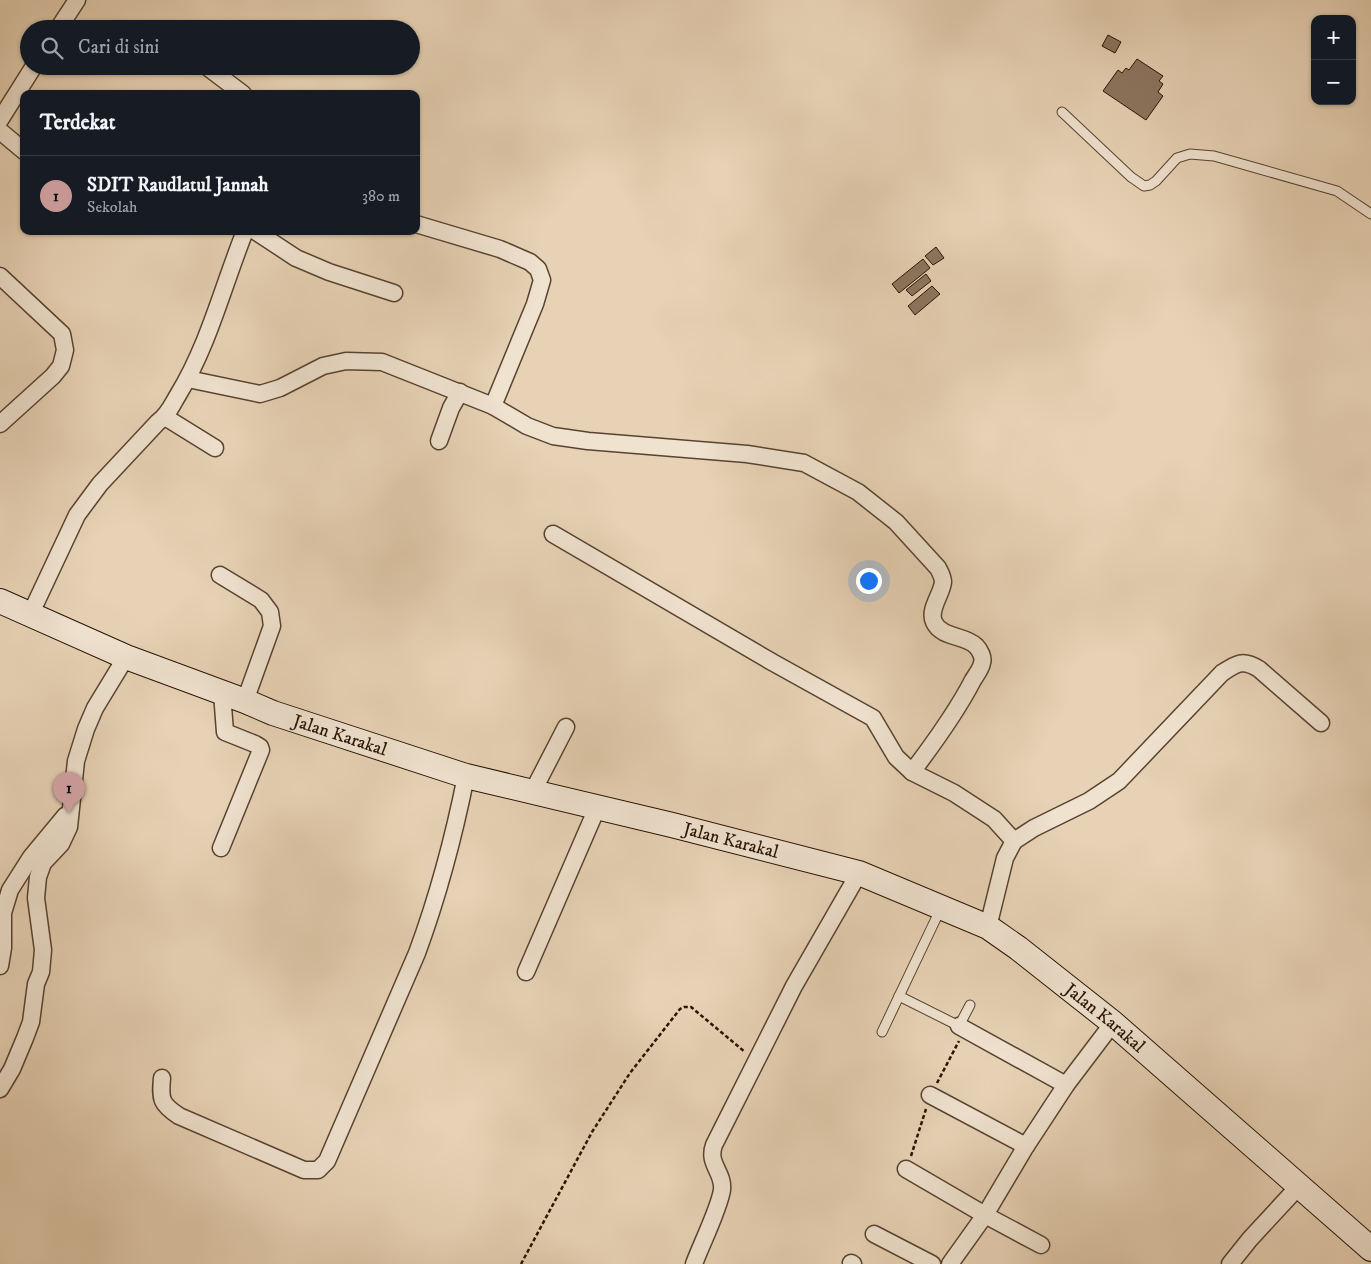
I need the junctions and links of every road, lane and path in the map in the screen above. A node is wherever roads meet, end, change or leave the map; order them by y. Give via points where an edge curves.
1 (77, 0) edge
2 (64, 20) edge
3 (28, 75) edge
4 (218, 75) edge
5 (238, 90) edge
6 (1062, 112) dead end
7 (0, 120) edge
8 (0, 131) edge
9 (20, 148) edge
10 (1371, 214) edge
11 (420, 225) edge
12 (243, 235) edge
13 (261, 235) edge
14 (0, 276) edge
15 (394, 293) dead end
16 (188, 379) junction
17 (460, 392) junction
18 (493, 406) junction
19 (165, 417) junction
20 (0, 424) edge
21 (439, 441) dead end
22 (215, 448) dead end
23 (553, 534) dead end
24 (220, 575) dead end
25 (0, 601) edge
26 (31, 613) junction
27 (126, 657) junction
28 (222, 693) junction
29 (245, 701) junction
30 (1321, 723) dead end
31 (566, 727) dead end
32 (912, 772) junction
33 (466, 776) junction
34 (532, 793) junction
35 (597, 808) junction
36 (70, 813) junction
37 (1014, 841) junction
38 (221, 848) dead end
39 (859, 873) junction
40 (942, 908) junction
41 (988, 927) junction
42 (0, 966) edge
43 (526, 972) dead end
44 (898, 996) junction
45 (970, 1005) dead end
46 (1113, 1023) junction
47 (962, 1027) junction
48 (882, 1032) dead end
49 (757, 1062) junction
50 (162, 1078) dead end
51 (1066, 1084) junction
52 (0, 1089) edge
53 (930, 1095) junction
54 (1026, 1146) junction
55 (906, 1169) joint
56 (1299, 1186) junction
57 (985, 1215) junction
58 (874, 1234) dead end
59 (1041, 1245) dead end
60 (1371, 1250) edge
61 (521, 1264) edge
62 (694, 1264) edge
63 (932, 1264) edge
64 (950, 1264) edge
65 (1230, 1264) edge

1 - 2 street
3 - 7 street
4 - 5 street
6 - 10 lane via 1144,186 1156,181 1177,158 1190,154 1214,156 1337,191
8 - 9 street
11 - 18 street via 500,249 538,269 542,280 536,304
12 - 16 street via 210,330
13 - 15 street via 296,258
14 - 20 street via 62,334 65,350 61,366 53,376
16 - 17 street via 260,394 280,388 323,366 346,361 382,362
16 - 19 street
17 - 18 street
17 - 21 street
18 - 32 street via 527,426 554,436 747,454 804,463 858,492 896,522 942,576 933,621 942,631 978,647 982,663 967,693
19 - 22 street
19 - 26 street via 100,484 77,515
23 - 32 street via 873,718 896,757
24 - 29 street via 261,600 270,612 272,626
25 - 26 main road, Jalan Karakal
26 - 27 main road, Jalan Karakal
27 - 28 main road, Jalan Karakal
27 - 36 street via 86,729 76,761
28 - 29 main road, Jalan Karakal
28 - 38 street via 226,732 256,744 261,750
29 - 33 main road, Jalan Karakal
30 - 37 street via 1259,669 1250,663 1236,664 1222,673 1118,781 1089,801
31 - 34 street
32 - 37 street via 954,793 994,819
33 - 34 main road, Jalan Karakal
33 - 50 street via 456,828 417,953 327,1161 318,1170 304,1170 179,1116 166,1107 161,1094
34 - 35 main road, Jalan Karakal
35 - 39 main road, Jalan Karakal
35 - 43 street
36 - 42 street via 31,856 10,890 3,913
36 - 52 street via 69,827 61,844 43,863 38,877 36,898 43,950 41,972 36,984 31,1022
37 - 41 street via 1005,858
39 - 40 main road, Jalan Karakal
39 - 49 street via 794,986
40 - 41 main road, Jalan Karakal
40 - 44 lane
41 - 46 main road, Jalan Karakal
44 - 47 lane
44 - 48 lane
45 - 47 lane
46 - 51 street
46 - 56 main road, Jalan Karakal
47 - 51 street
47 - 53 path
49 - 61 path via 692,1008 684,1006 680,1009 630,1074 592,1132
49 - 62 street via 711,1152 722,1189
51 - 54 street
53 - 54 street
53 - 55 path
54 - 57 street
55 - 57 street
56 - 60 main road, Jalan Karakal
56 - 65 street
57 - 59 street
57 - 64 street
58 - 63 street

